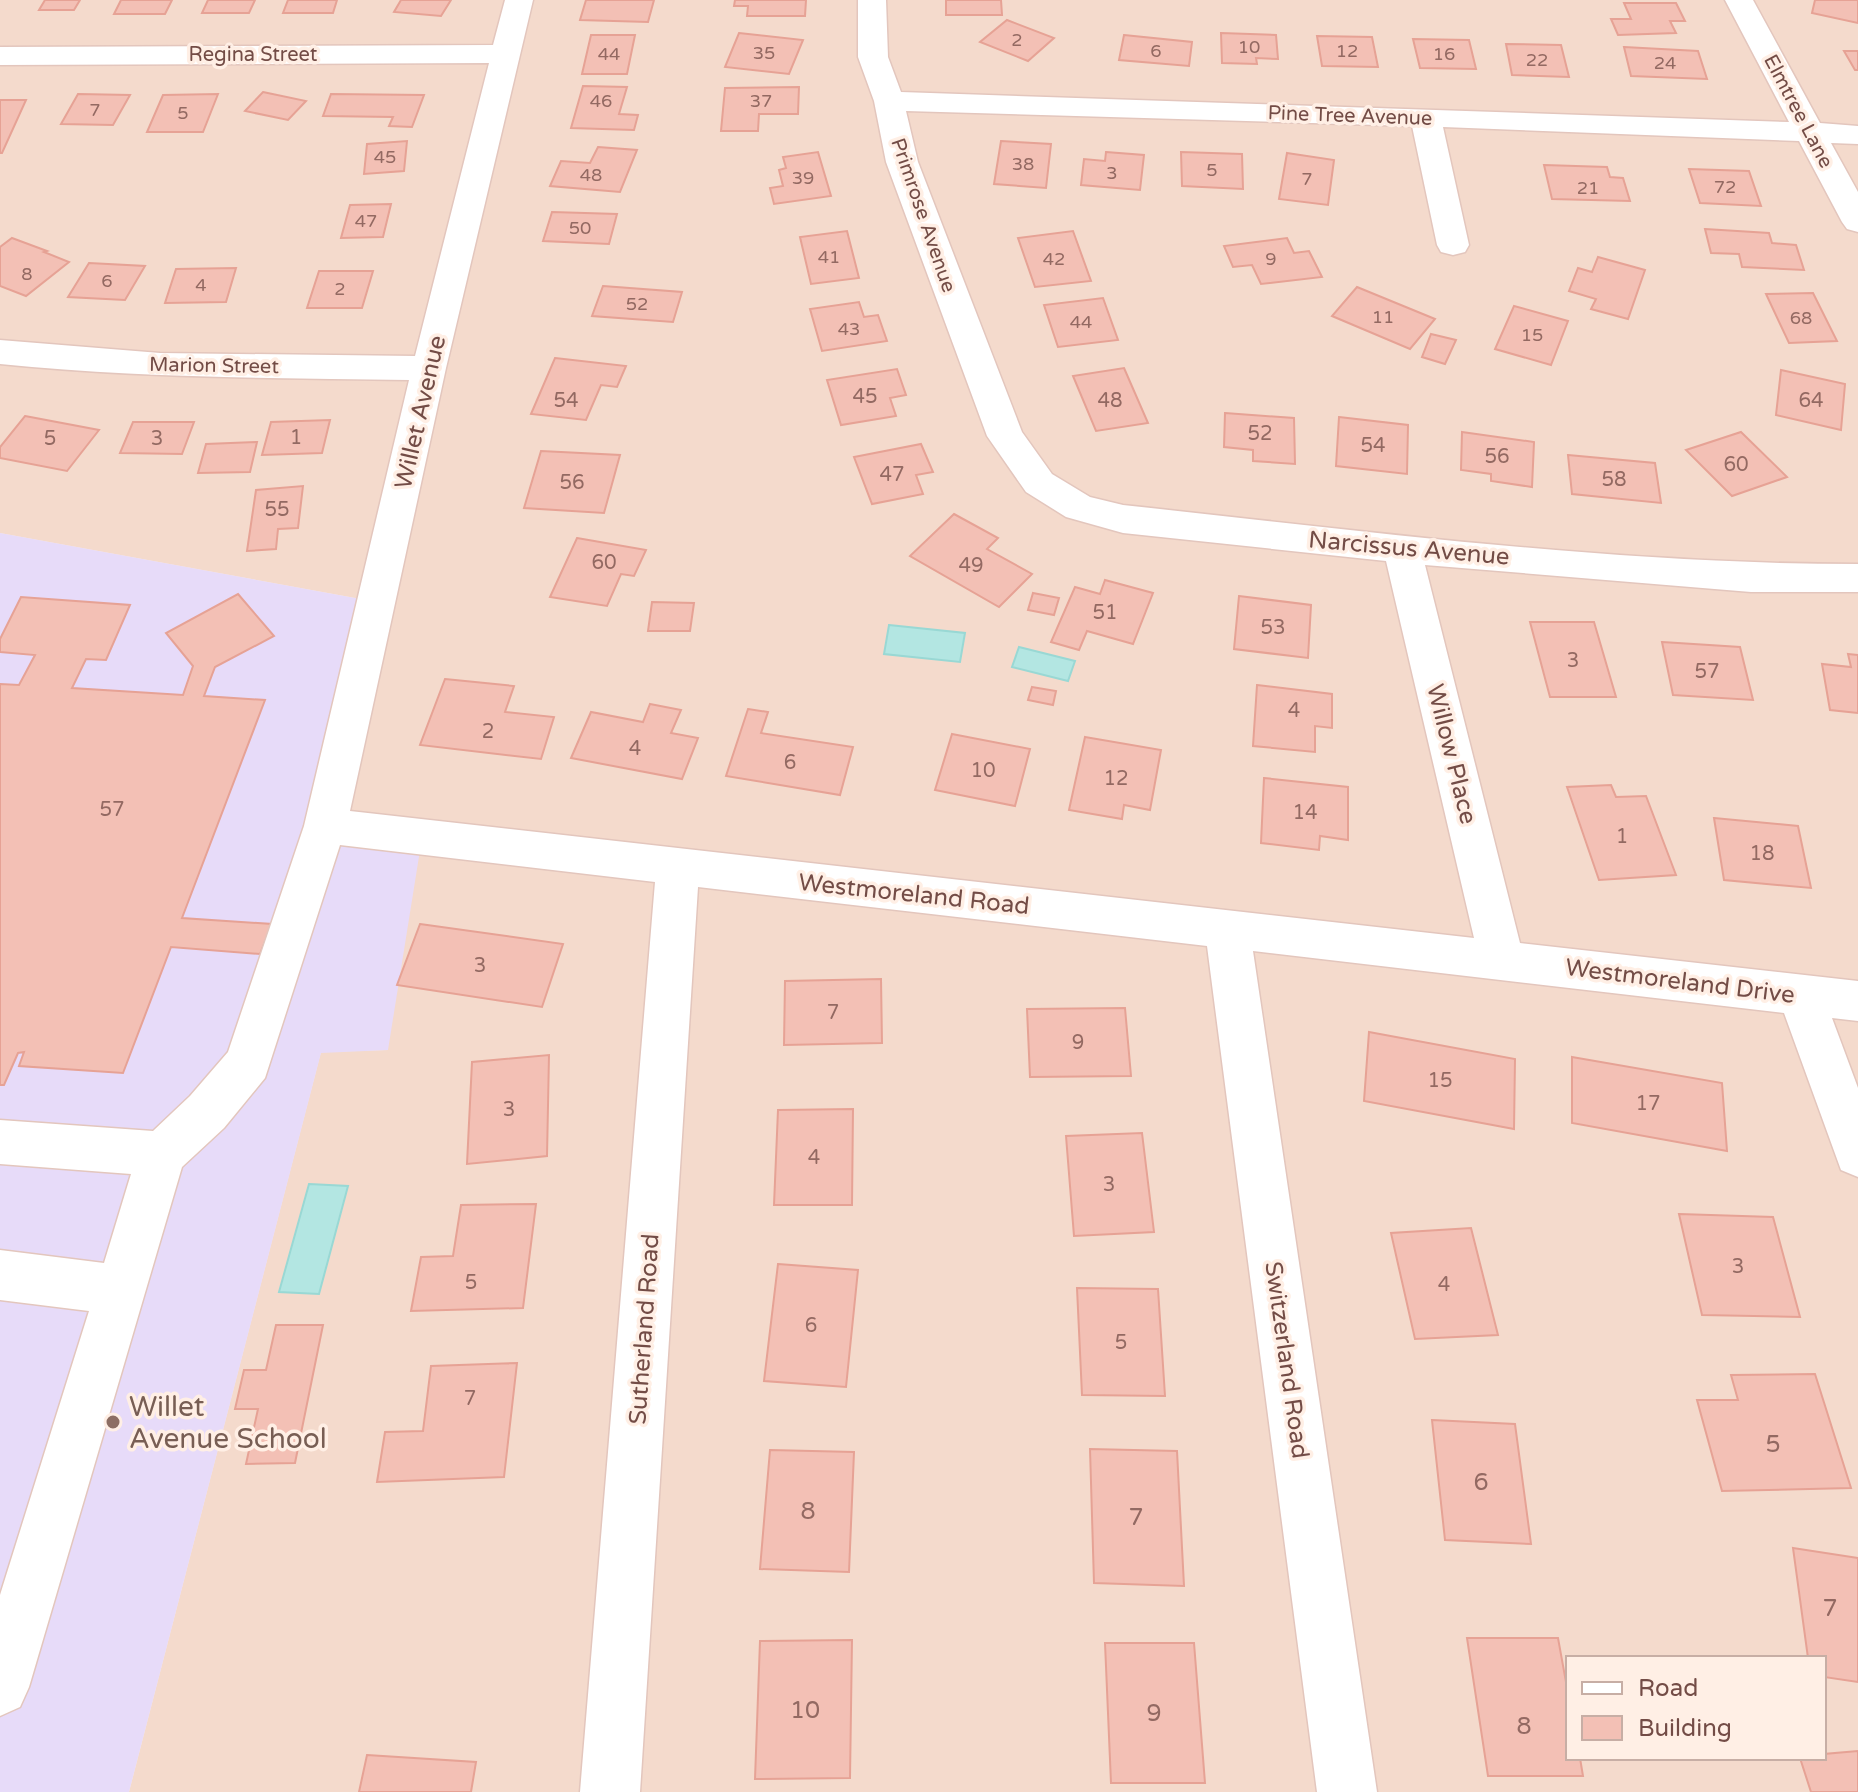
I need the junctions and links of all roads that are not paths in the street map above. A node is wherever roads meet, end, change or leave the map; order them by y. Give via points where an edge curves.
1 (519, 0) edge
2 (872, 0) edge
3 (1739, 0) edge
4 (507, 54) junction
5 (0, 56) edge
6 (889, 101) junction
7 (1425, 117) junction
8 (1810, 132) junction
9 (1858, 135) edge
10 (1858, 222) edge
11 (1453, 245) dead end
12 (0, 352) edge
13 (429, 368) junction
14 (1000, 425) joint
15 (1402, 549) junction
16 (1858, 578) edge
17 (325, 826) junction
18 (678, 867) junction
19 (1227, 929) junction
20 (1502, 960) junction
21 (1801, 995) junction
22 (1858, 1001) edge
23 (0, 1142) edge
24 (162, 1154) junction
25 (1858, 1154) edge
26 (0, 1275) edge
27 (121, 1290) junction
28 (0, 1687) edge
29 (610, 1792) edge
30 (1347, 1792) edge

1 - 4 street, Willet Avenue
2 - 6 street, Primrose Avenue via 873,57
3 - 8 street, Elmtree Lane
4 - 5 street, Regina Street
4 - 13 street, Willet Avenue
6 - 7 street, Pine Tree Avenue
6 - 14 street, Primrose Avenue via 902,162
7 - 8 street, Pine Tree Avenue
7 - 11 street
8 - 9 street, Pine Tree Avenue
8 - 10 street, Elmtree Lane
12 - 13 street, Marion Street via 169,365
13 - 17 street, Willet Avenue
14 - 15 street, Narcissus Avenue via 1039,483 1079,508 1123,519
15 - 16 street, Narcissus Avenue via 1751,578
15 - 20 street, Willow Place
17 - 18 street, Westmoreland Road
17 - 24 street, Willet Avenue via 248,1063
18 - 19 street, Westmoreland Road
18 - 29 street, Sutherland Road
19 - 20 street, Westmoreland Road
19 - 30 street, Switzerland Road
20 - 21 street, Westmoreland Drive
21 - 22 street, Westmoreland Drive
21 - 25 street
23 - 24 street
24 - 27 street
26 - 27 street
27 - 28 street

